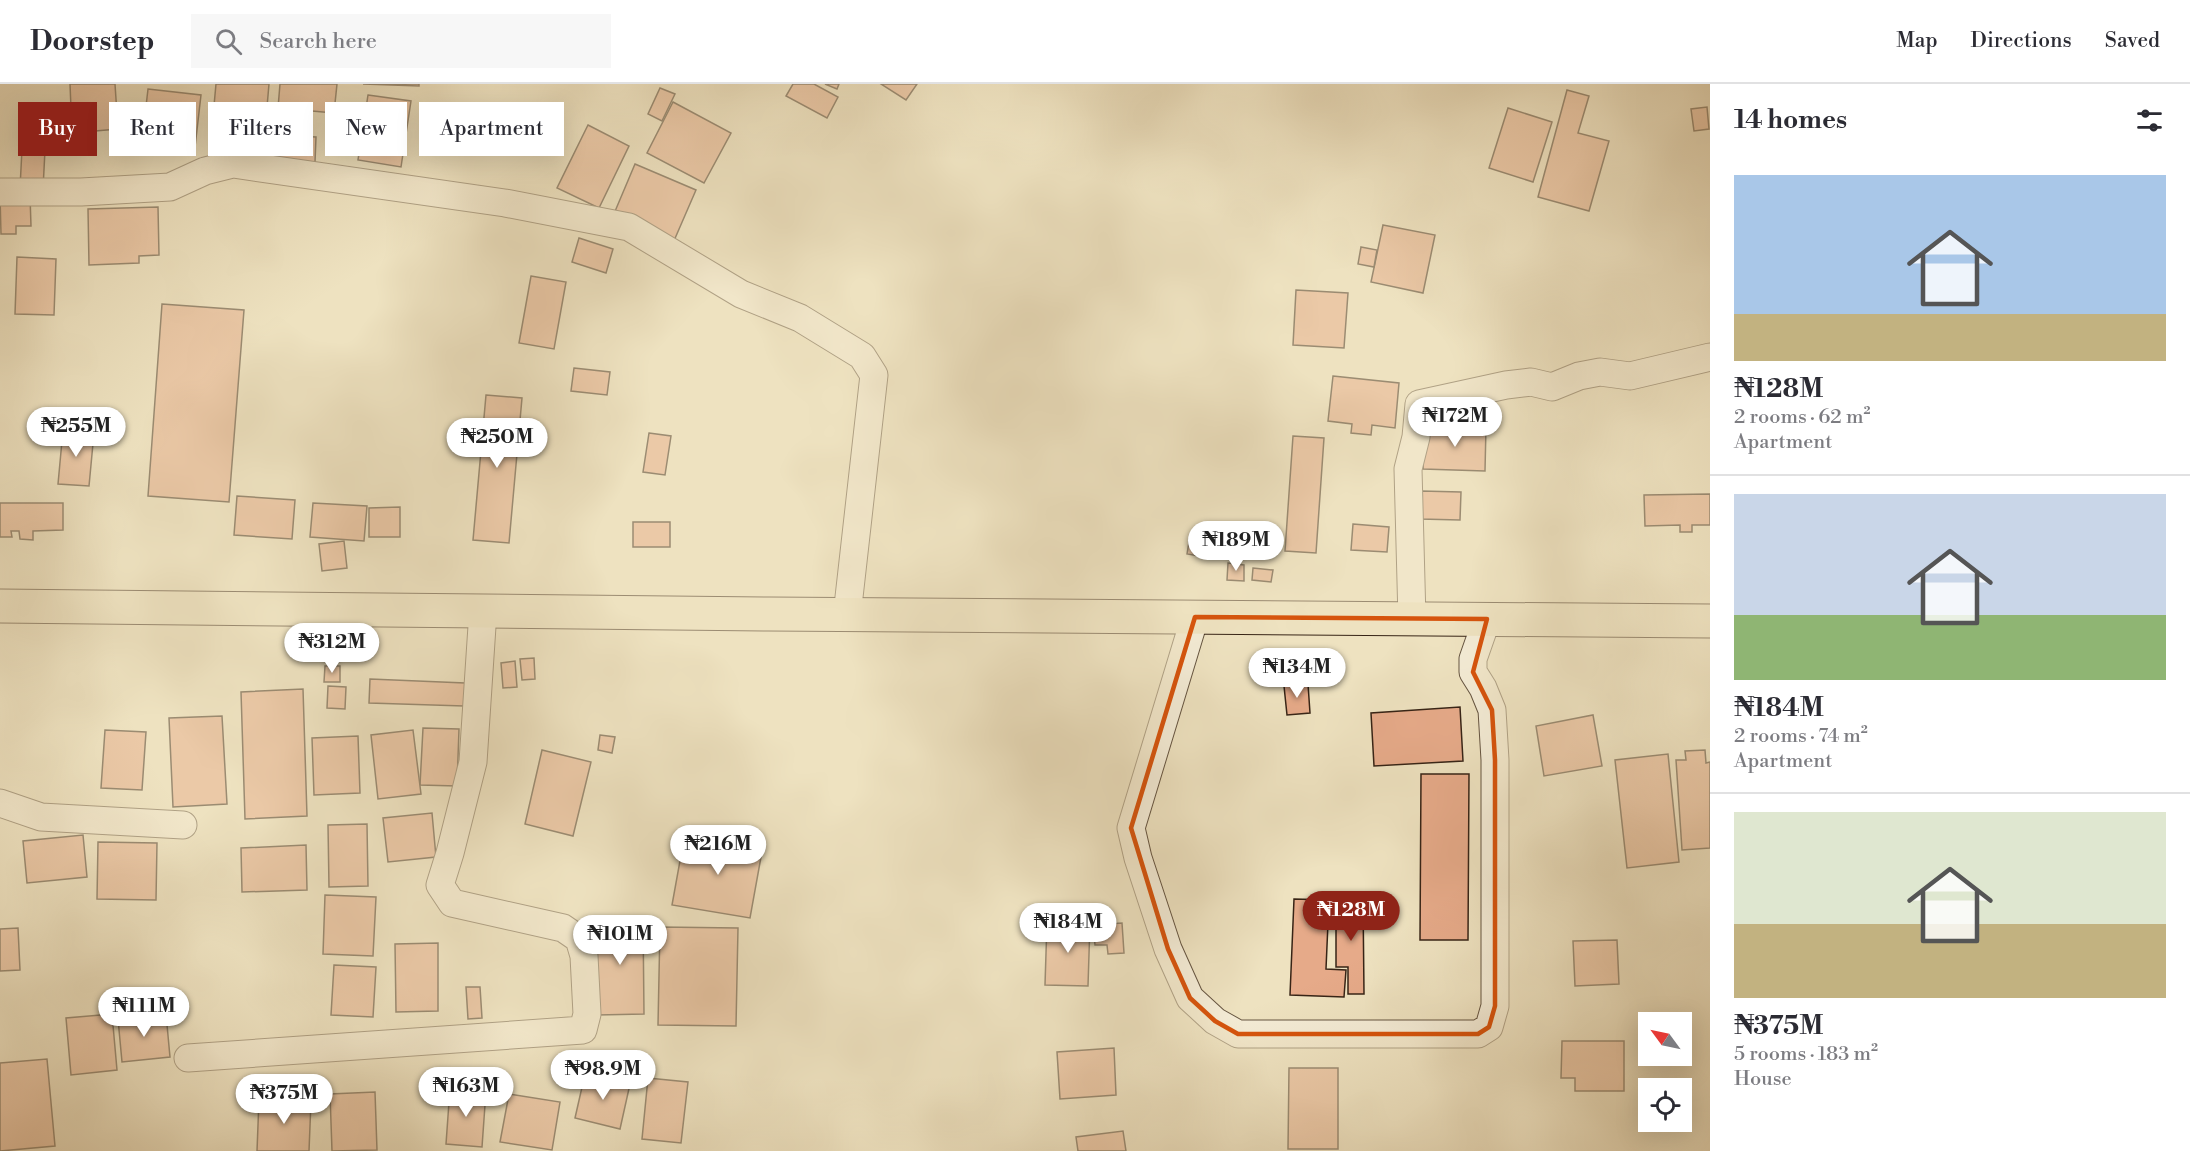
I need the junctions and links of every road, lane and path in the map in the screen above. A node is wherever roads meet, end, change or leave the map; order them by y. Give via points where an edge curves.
1 (0, 192) edge
2 (1710, 357) edge
3 (0, 606) edge
4 (483, 610) junction
5 (847, 615) junction
6 (1195, 617) junction
7 (1412, 619) junction
8 (1487, 619) junction
9 (1710, 621) edge
10 (0, 803) edge
11 (183, 825) dead end
12 (188, 1058) dead end

1 - 5 street via 170,187 205,171 233,164 505,204 629,227 741,294 801,318 854,350 874,375
2 - 7 street via 1630,376 1600,372 1552,387 1531,382 1506,385 1419,404 1408,469
3 - 4 main road
4 - 5 main road
4 - 12 street via 473,762 440,885 452,903 563,928 579,939 584,956 587,1014 583,1030
5 - 6 main road
6 - 7 main road
6 - 8 street via 1131,828 1137,858 1168,949 1190,998 1215,1021 1238,1034 1478,1034 1489,1027 1495,1006 1495,760 1492,710 1473,672 1473,659
7 - 8 main road
8 - 9 main road
10 - 11 street via 41,817

